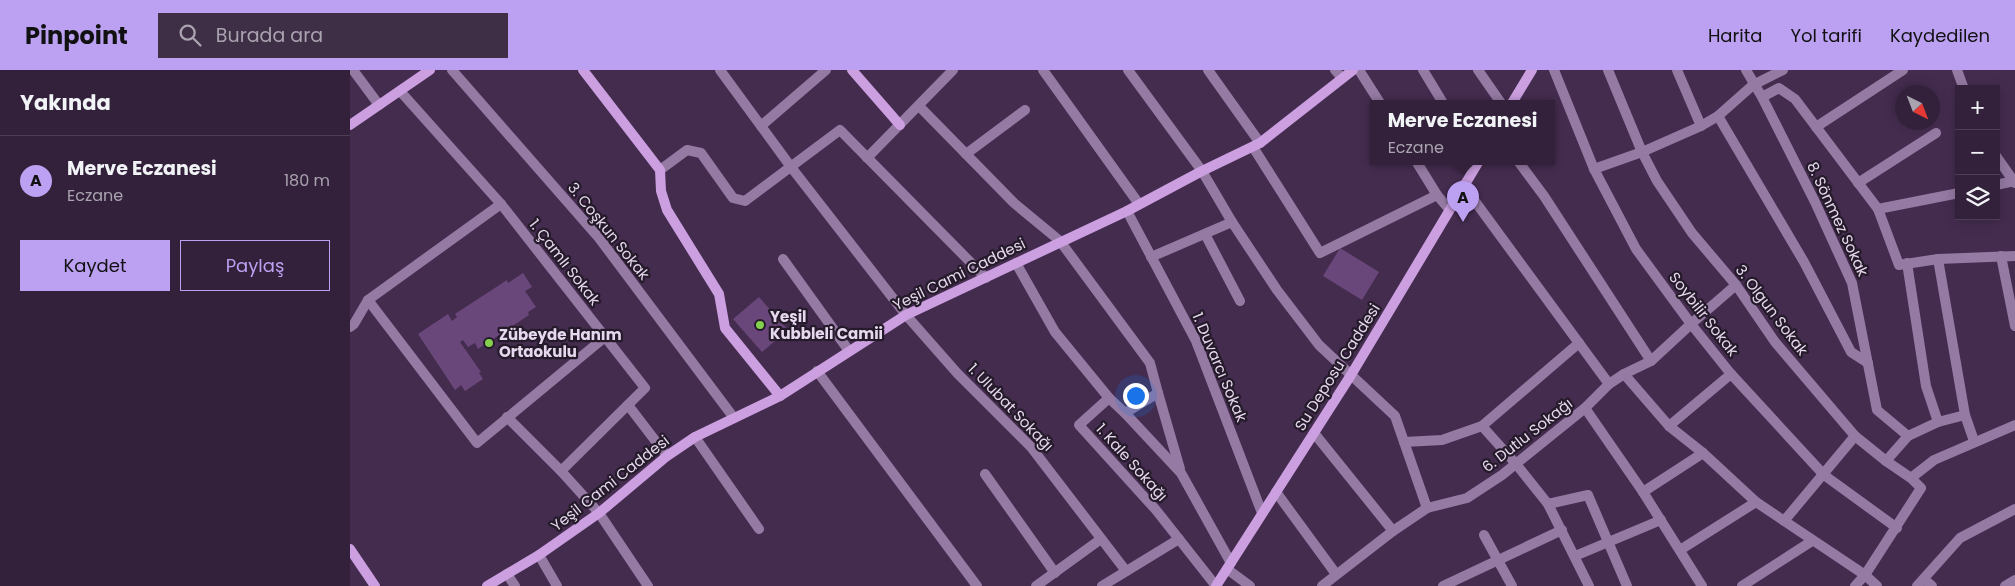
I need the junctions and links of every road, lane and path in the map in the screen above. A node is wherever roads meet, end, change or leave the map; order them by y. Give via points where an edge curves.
1 (353, 70) edge
2 (430, 70) edge
3 (452, 70) edge
4 (583, 70) edge
5 (720, 70) edge
6 (826, 70) edge
7 (852, 70) edge
8 (953, 70) edge
9 (1043, 70) edge
10 (1128, 70) edge
11 (1208, 70) edge
12 (1353, 70) edge
13 (1359, 70) edge
14 (1423, 70) edge
15 (1478, 70) edge
16 (1532, 70) edge
17 (1554, 70) edge
18 (1608, 70) edge
19 (1677, 70) edge
20 (1746, 70) edge
21 (1783, 70) edge
22 (1903, 70) edge
23 (1957, 70) edge
24 (1338, 74) edge
25 (1753, 85) junction
26 (1963, 85) edge
27 (400, 91) junction
28 (1762, 97) junction
29 (1378, 100) edge
30 (1441, 100) edge
31 (1499, 100) edge
32 (1514, 100) edge
33 (380, 105) junction
34 (919, 106) junction
35 (1025, 110) dead end
36 (1718, 116) junction
37 (350, 125) edge
38 (900, 125) junction
39 (761, 126) junction
40 (1701, 126) junction
41 (1816, 127) junction
42 (1936, 133) dead end
43 (1257, 145) junction
44 (1642, 152) junction
45 (966, 154) junction
46 (867, 158) junction
47 (2000, 162) edge
48 (1418, 165) edge
49 (1476, 165) edge
50 (1521, 165) edge
51 (791, 167) junction
52 (1594, 169) junction
53 (660, 170) junction
54 (1202, 171) junction
55 (2014, 182) edge
56 (1858, 183) junction
57 (2000, 184) edge
58 (1463, 185) junction
59 (1955, 193) edge
60 (1437, 195) junction
61 (501, 204) junction
62 (1139, 204) junction
63 (1449, 209) junction
64 (1878, 209) junction
65 (1127, 211) junction
66 (1232, 222) junction
67 (1205, 234) junction
68 (1060, 241) junction
69 (2001, 256) junction
70 (2015, 256) edge
71 (1151, 257) junction
72 (783, 259) dead end
73 (1938, 259) junction
74 (1016, 263) junction
75 (1903, 264) junction
76 (986, 278) junction
77 (1736, 285) junction
78 (368, 300) junction
79 (1240, 302) dead end
80 (906, 316) junction
81 (1691, 324) junction
82 (2015, 326) edge
83 (350, 327) edge
84 (605, 337) junction
85 (1579, 344) junction
86 (849, 351) junction
87 (1652, 362) junction
88 (1868, 363) junction
89 (817, 371) junction
90 (1624, 374) junction
91 (1731, 374) junction
92 (1351, 375) junction
93 (1609, 384) junction
94 (1158, 393) junction
95 (780, 396) junction
96 (1108, 398) junction
97 (628, 404) junction
98 (1585, 408) junction
99 (1125, 413) junction
100 (1965, 415) junction
101 (507, 417) junction
102 (734, 418) junction
103 (1938, 422) junction
104 (2015, 425) edge
105 (1482, 426) junction
106 (1669, 426) junction
107 (1314, 433) junction
108 (1855, 436) junction
109 (1908, 436) junction
110 (695, 437) junction
111 (1974, 441) junction
112 (1404, 442) junction
113 (1704, 453) junction
114 (667, 456) junction
115 (1886, 461) junction
116 (1516, 464) junction
117 (561, 471) junction
118 (1181, 473) junction
119 (985, 474) dead end
120 (1824, 474) junction
121 (1911, 478) junction
122 (1276, 492) junction
123 (1643, 492) junction
124 (1756, 502) junction
125 (1548, 504) junction
126 (1428, 508) junction
127 (2015, 509) edge
128 (599, 513) junction
129 (1262, 514) junction
130 (1661, 520) junction
131 (1784, 521) junction
132 (1897, 528) junction
133 (759, 530) dead end
134 (1562, 530) junction
135 (1392, 531) junction
136 (1484, 535) dead end
137 (1101, 539) junction
138 (1179, 539) junction
139 (1608, 541) junction
140 (1812, 541) junction
141 (350, 549) edge
142 (1680, 550) junction
143 (539, 555) junction
144 (1574, 556) junction
145 (1496, 559) junction
146 (1229, 566) junction
147 (1126, 571) junction
148 (1054, 573) junction
149 (506, 574) junction
150 (1336, 574) junction
151 (1865, 575) junction
152 (2015, 580) edge
153 (1924, 584) edge
154 (375, 586) edge
155 (487, 586) edge
156 (515, 586) edge
157 (557, 586) edge
158 (648, 586) edge
159 (977, 586) edge
160 (1036, 586) edge
161 (1102, 586) edge
162 (1216, 586) edge
163 (1250, 586) edge
164 (1322, 586) edge
165 (1443, 586) edge
166 (1512, 586) edge
167 (1589, 586) edge
168 (1627, 586) edge
169 (1702, 586) edge
170 (1742, 586) edge
171 (1855, 586) edge
172 (1877, 586) edge
173 (2005, 586) edge

1 - 33 street
2 - 27 main road
3 - 102 street, 3. Coşkun Sokak via 599,238
4 - 53 main road
5 - 39 street, 1. Ulubat Sokağı
6 - 39 street
7 - 38 main road
8 - 34 street
9 - 62 street
10 - 54 street
11 - 43 street
12 - 24 main road, Yeşil Cami Caddesi
13 - 29 street
14 - 30 street
15 - 31 street
16 - 32 main road
17 - 52 street, Soybilir Sokak
18 - 44 street, 3. Olgun Sokak
19 - 40 street
20 - 25 street, 8. Sönmez Sokak
21 - 25 street
22 - 41 street
23 - 26 street
24 - 43 main road, Yeşil Cami Caddesi
25 - 28 street, 8. Sönmez Sokak
25 - 36 street
27 - 33 main road
27 - 61 street, 1. Çamlı Sokak
28 - 41 street via 1778,88 1795,99
28 - 88 street, 8. Sönmez Sokak via 1852,283
33 - 37 main road
34 - 38 street
34 - 45 street
35 - 45 street
36 - 40 street
36 - 88 street via 1804,262 1851,352
38 - 46 street
39 - 51 street, 1. Ulubat Sokağı
40 - 44 street
41 - 56 street
42 - 56 street
43 - 54 main road, Yeşil Cami Caddesi
43 - 60 street via 1320,253
44 - 52 street
44 - 77 street, 3. Olgun Sokak via 1692,233
45 - 68 street via 1014,203
46 - 51 street via 840,130
46 - 76 street
47 - 55 street
48 - 60 street
49 - 58 main road, Su Deposu Caddesi
50 - 87 street
51 - 53 street via 745,201 733,198 701,153 688,150
51 - 80 street, 1. Ulubat Sokağı
52 - 81 street, Soybilir Sokak via 1636,249
53 - 95 main road via 667,210 719,294 725,328
54 - 62 main road, Yeşil Cami Caddesi
54 - 66 street
55 - 57 street
56 - 64 street
58 - 63 main road, Su Deposu Caddesi
58 - 85 street
59 - 64 street
60 - 63 street
61 - 78 street
61 - 84 street, 1. Çamlı Sokak
62 - 65 main road, Yeşil Cami Caddesi
63 - 92 main road, Su Deposu Caddesi
64 - 75 street
65 - 68 main road, Yeşil Cami Caddesi
65 - 71 street, 1. Duvarcı Sokak
66 - 67 street
66 - 92 street via 1319,345
67 - 71 street
67 - 79 street
68 - 74 main road, Yeşil Cami Caddesi
68 - 94 street via 1150,362
69 - 70 street
69 - 73 street
69 - 82 street
71 - 129 street, 1. Duvarcı Sokak via 1196,341
72 - 86 street
73 - 75 street
73 - 100 street
74 - 76 main road, Yeşil Cami Caddesi
74 - 96 street, 1. Kale Sokağı via 1055,332
75 - 103 street via 1926,386
76 - 80 main road, Yeşil Cami Caddesi
77 - 81 street, 6. Dutlu Sokağı
77 - 108 street, 3. Olgun Sokak via 1775,342
78 - 83 street
78 - 101 street via 477,443
80 - 86 main road, Yeşil Cami Caddesi
80 - 137 street, 1. Ulubat Sokağı via 1031,447
81 - 87 street, 6. Dutlu Sokağı
81 - 91 street, Soybilir Sokak
84 - 97 street, 1. Çamlı Sokak via 645,388
84 - 101 street
85 - 93 street
85 - 105 street
86 - 89 main road, Yeşil Cami Caddesi
87 - 90 street, 6. Dutlu Sokağı
88 - 109 street, 8. Sönmez Sokak via 1877,410
89 - 95 main road, Yeşil Cami Caddesi
89 - 159 street
90 - 93 street, 6. Dutlu Sokağı
90 - 106 street
91 - 106 street
91 - 120 street, Soybilir Sokak
92 - 107 main road, Su Deposu Caddesi
92 - 112 street via 1396,416
93 - 98 street, 6. Dutlu Sokağı
94 - 99 street
94 - 118 street
95 - 102 main road, Yeşil Cami Caddesi
96 - 99 street
96 - 138 street, 1. Kale Sokağı via 1079,425
97 - 114 street
97 - 117 street, 1. Çamlı Sokak
98 - 116 street, 6. Dutlu Sokağı
98 - 123 street
99 - 118 street
100 - 103 street
100 - 111 street
101 - 117 street
102 - 110 main road, Yeşil Cami Caddesi
103 - 109 street
104 - 111 street
105 - 112 street via 1442,440
105 - 116 street
106 - 113 street
107 - 122 main road, Su Deposu Caddesi
107 - 135 street
108 - 115 street, 3. Olgun Sokak
108 - 120 street
109 - 115 street
110 - 114 main road, Yeşil Cami Caddesi
110 - 133 street
111 - 121 street via 1934,460
112 - 126 street
113 - 123 street
113 - 124 street
114 - 128 main road, Yeşil Cami Caddesi
115 - 121 street, 3. Olgun Sokak
116 - 125 street
116 - 126 street, 6. Dutlu Sokağı via 1468,498
117 - 128 street
118 - 146 street
119 - 148 street
120 - 131 street
120 - 132 street, Soybilir Sokak
121 - 132 street via 1921,488
122 - 129 main road, Su Deposu Caddesi
122 - 150 street
123 - 130 street
124 - 131 street
124 - 142 street
125 - 134 street
125 - 139 street via 1588,495
126 - 135 street, 6. Dutlu Sokağı
127 - 153 street via 1960,538
128 - 143 main road, Yeşil Cami Caddesi
128 - 158 street
129 - 146 main road, Su Deposu Caddesi
130 - 139 street
130 - 142 street
131 - 140 street
132 - 151 street
134 - 144 street
134 - 145 street
135 - 150 street, 6. Dutlu Sokağı
136 - 145 street
137 - 147 street, 1. Ulubat Sokağı
137 - 148 street
138 - 147 street
138 - 162 street, 1. Kale Sokağı
139 - 144 street
139 - 168 street
140 - 151 street
140 - 170 street
141 - 154 main road
142 - 169 street
143 - 149 main road, Yeşil Cami Caddesi
143 - 157 street
144 - 167 street
145 - 165 street
145 - 166 street
146 - 162 main road, Su Deposu Caddesi
146 - 163 street
147 - 161 street
148 - 160 street
149 - 155 main road, Yeşil Cami Caddesi
149 - 156 street
150 - 164 street, 6. Dutlu Sokağı
151 - 171 street
151 - 172 street
152 - 173 street

